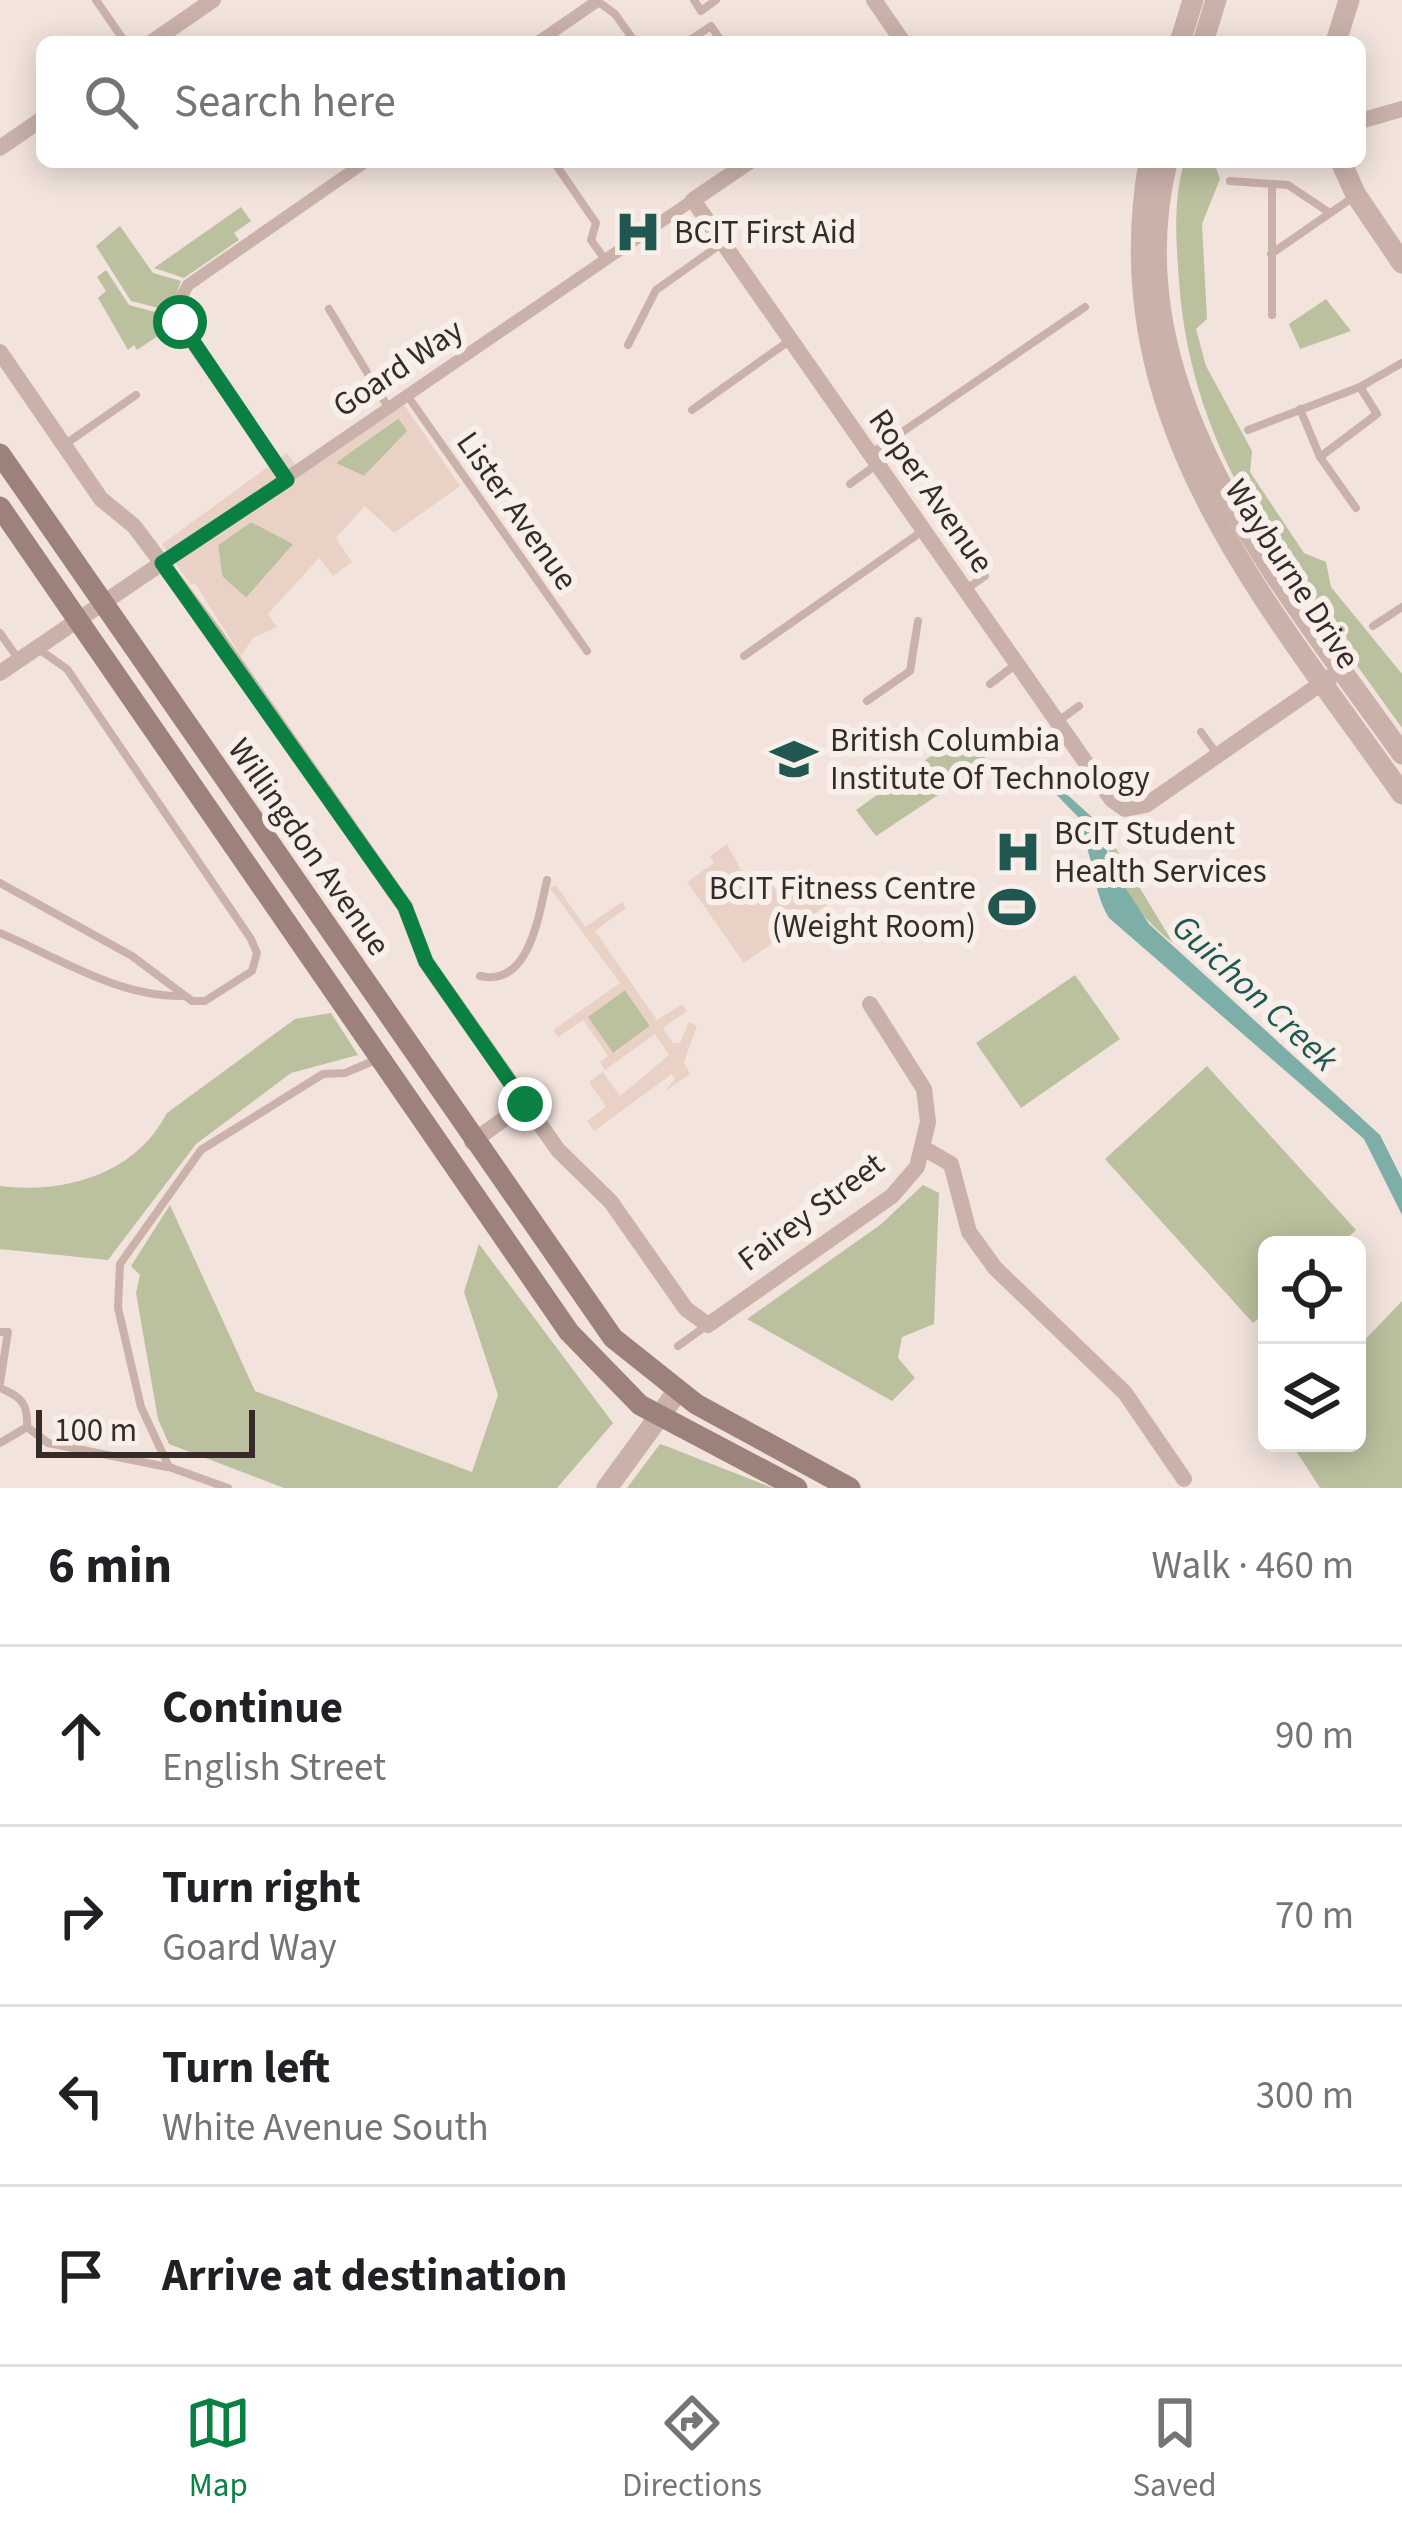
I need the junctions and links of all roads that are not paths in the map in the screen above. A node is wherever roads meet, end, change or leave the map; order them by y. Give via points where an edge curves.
1 (96, 0) edge
2 (213, 0) edge
3 (694, 0) edge
4 (716, 0) edge
5 (874, 0) edge
6 (1216, 0) edge
7 (1348, 0) edge
8 (596, 1) edge
9 (1188, 1) edge
10 (121, 36) edge
11 (161, 36) edge
12 (546, 36) edge
13 (631, 36) edge
14 (899, 36) edge
15 (1181, 36) edge
16 (1205, 36) edge
17 (1338, 36) edge
18 (1402, 109) edge
19 (1366, 119) edge
20 (36, 122) edge
21 (0, 148) edge
22 (356, 168) edge
23 (558, 168) edge
24 (740, 168) edge
25 (1149, 168) edge
26 (1166, 168) edge
27 (1344, 168) edge
28 (1230, 181) dead end
29 (1272, 184) junction
30 (1356, 195) junction
31 (693, 200) junction
32 (1330, 213) junction
33 (723, 243) junction
34 (1270, 255) junction
35 (606, 261) junction
36 (1402, 263) edge
37 (1085, 307) dead end
38 (328, 309) dead end
39 (1272, 315) dead end
40 (790, 340) junction
41 (628, 345) dead end
42 (0, 352) edge
43 (1402, 363) edge
44 (1360, 387) junction
45 (136, 394) dead end
46 (409, 398) junction
47 (1300, 409) junction
48 (390, 410) junction
49 (692, 410) dead end
50 (1248, 430) dead end
51 (64, 446) junction
52 (0, 454) edge
53 (1320, 457) junction
54 (873, 460) junction
55 (287, 480) junction
56 (850, 484) dead end
57 (0, 507) edge
58 (1357, 508) dead end
59 (922, 532) junction
60 (162, 563) junction
61 (985, 576) dead end
62 (963, 590) junction
63 (101, 604) junction
64 (1402, 608) edge
65 (78, 620) junction
66 (918, 621) dead end
67 (1373, 626) dead end
68 (0, 633) edge
69 (37, 647) junction
70 (586, 651) dead end
71 (744, 656) dead end
72 (19, 660) junction
73 (1015, 665) junction
74 (0, 673) edge
75 (1332, 675) junction
76 (990, 684) dead end
77 (867, 701) dead end
78 (1079, 706) dead end
79 (1055, 723) junction
80 (1202, 733) dead end
81 (1402, 754) edge
82 (1218, 755) junction
83 (1402, 794) edge
84 (547, 880) dead end
85 (0, 883) edge
86 (0, 933) edge
87 (480, 976) dead end
88 (183, 996) junction
89 (870, 1004) dead end
90 (380, 1059) junction
91 (525, 1104) junction
92 (472, 1142) junction
93 (926, 1149) junction
94 (707, 1325) junction
95 (0, 1332) edge
96 (678, 1346) dead end
97 (0, 1386) edge
98 (677, 1392) junction
99 (659, 1417) junction
100 (27, 1427) junction
101 (0, 1443) edge
102 (169, 1467) junction
103 (1184, 1478) dead end
104 (228, 1488) edge
105 (607, 1488) edge
106 (797, 1488) edge
107 (850, 1488) edge

1 - 10 lane
2 - 11 street
3 - 4 lane via 701,10
5 - 14 street
6 - 16 street
7 - 17 street
8 - 12 street
8 - 13 lane
9 - 15 street
18 - 19 street
20 - 21 street
22 - 55 street via 188,285 177,305 181,328
23 - 35 lane via 596,223 591,240
24 - 31 street, Goard Way
25 - 75 street, Wayburne Drive via 1142,283 1169,423 1209,514
26 - 75 street, Wayburne Drive via 1160,276 1192,424 1230,506
27 - 30 street
28 - 29 lane
29 - 32 lane via 1288,184
29 - 34 lane
30 - 32 lane
30 - 36 street
31 - 33 street, Roper Avenue
31 - 35 street, Goard Way
32 - 34 lane
33 - 40 street, Roper Avenue
33 - 41 lane via 656,290
34 - 39 lane
35 - 46 street, Goard Way
37 - 54 lane
38 - 48 lane
40 - 49 lane
40 - 54 street, Roper Avenue
42 - 51 street
43 - 44 lane
44 - 47 lane
44 - 53 lane via 1377,414
45 - 51 lane
46 - 48 street, Goard Way
46 - 70 lane, Lister Avenue
47 - 50 lane
47 - 53 lane
48 - 55 street, Goard Way
51 - 60 street
52 - 63 main road, Willingdon Avenue
53 - 58 lane
54 - 56 lane
54 - 59 street, Roper Avenue
55 - 60 street, Goard Way
57 - 65 main road, Willingdon Avenue
59 - 62 street, Roper Avenue
59 - 71 lane
60 - 63 street, Goard Way
60 - 91 street via 405,907 426,962
61 - 62 lane
62 - 73 street, Roper Avenue
63 - 65 street, Goard Way
63 - 92 main road, Willingdon Avenue
64 - 67 lane
65 - 69 street, Goard Way
65 - 90 main road, Willingdon Avenue
66 - 77 lane via 910,671
68 - 72 lane
69 - 72 street, Goard Way
69 - 88 lane via 67,669 257,953 252,971 205,1001
72 - 74 street, Goard Way
73 - 76 lane
73 - 79 street, Roper Avenue
75 - 81 street, Wayburne Drive
75 - 82 street
75 - 83 street, Wayburne Drive
78 - 79 lane
79 - 82 street, Roper Avenue via 1125,809 1146,805
80 - 82 lane
84 - 87 lane via 529,952 498,976
85 - 88 lane via 132,956
86 - 88 lane via 112,983
89 - 93 street, Fairey Street via 924,1089
90 - 99 main road, Willingdon Avenue via 568,1332
90 - 102 lane via 320,1076 201,1150 120,1264 118,1308 141,1407
91 - 92 street
91 - 94 street via 611,1202 686,1309
92 - 98 main road, Willingdon Avenue via 598,1321
93 - 94 street, Fairey Street via 892,1196
93 - 103 street via 951,1164 970,1232 995,1268 1125,1393
94 - 96 lane
95 - 97 lane via 8,1332
97 - 100 lane via 28,1408
98 - 99 street
98 - 107 main road, Willingdon Avenue
99 - 105 street
99 - 106 main road, Willingdon Avenue
100 - 101 lane
100 - 102 lane via 48,1443
102 - 104 lane

